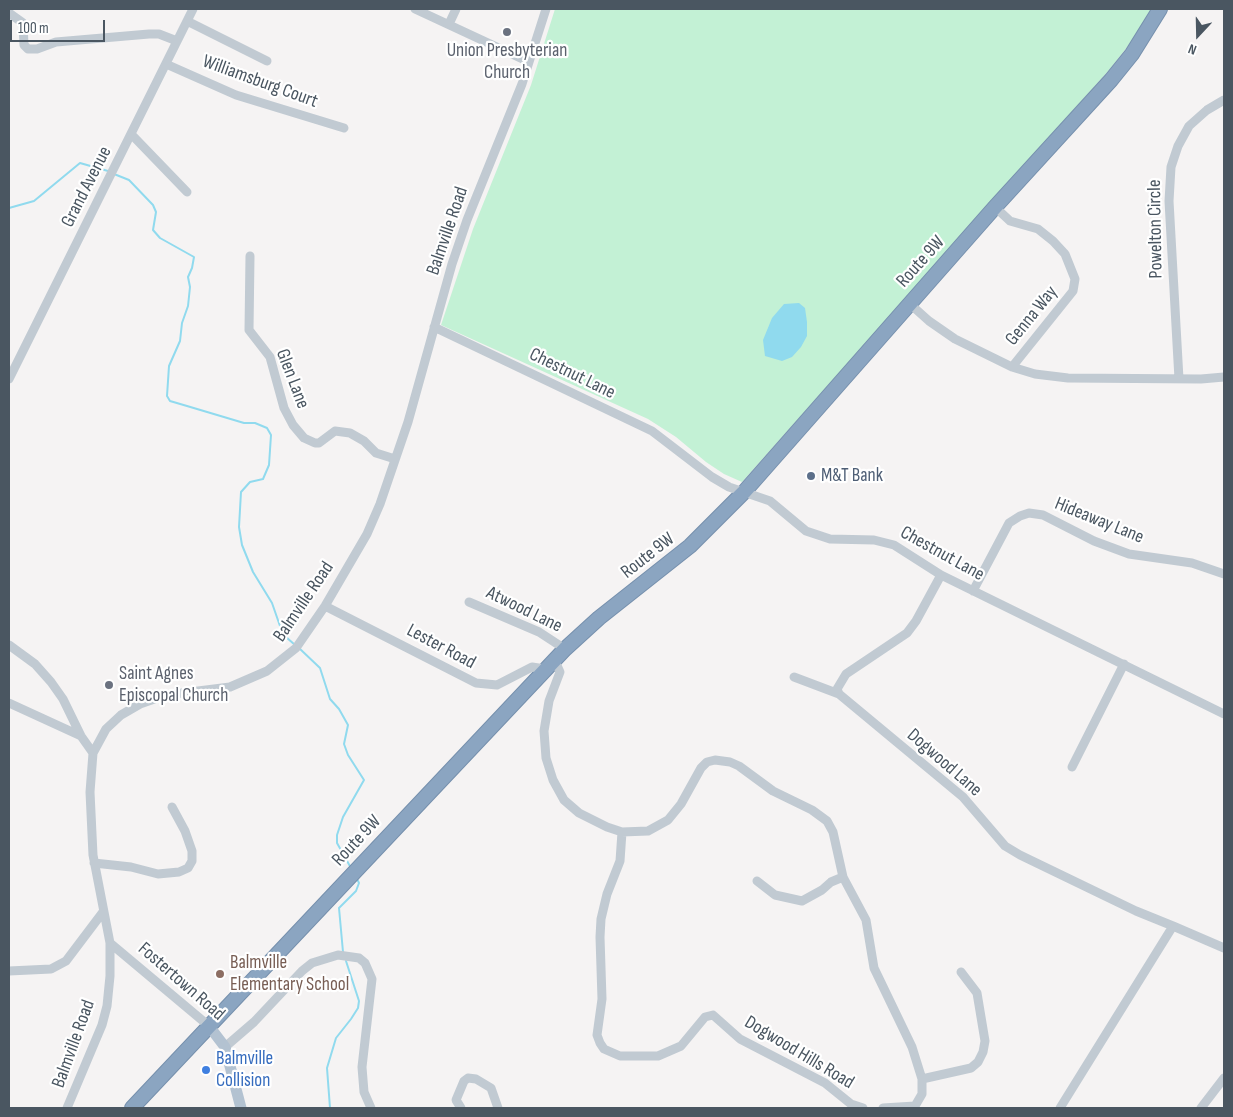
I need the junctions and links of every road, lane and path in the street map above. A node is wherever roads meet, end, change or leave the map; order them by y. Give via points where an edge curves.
1 (193, 9) edge
2 (415, 9) edge
3 (456, 9) edge
4 (546, 9) edge
5 (1160, 9) edge
6 (9, 13) edge
7 (187, 21) junction
8 (449, 24) junction
9 (177, 41) junction
10 (267, 61) dead end
11 (529, 62) junction
12 (166, 64) junction
13 (1224, 100) edge
14 (344, 128) dead end
15 (132, 135) junction
16 (187, 192) dead end
17 (995, 207) junction
18 (250, 256) dead end
19 (910, 304) junction
20 (434, 327) junction
21 (1012, 367) junction
22 (1224, 377) edge
23 (1179, 378) junction
24 (9, 379) edge
25 (395, 459) junction
26 (744, 492) junction
27 (1224, 574) edge
28 (941, 575) junction
29 (974, 591) junction
30 (469, 602) dead end
31 (325, 606) junction
32 (9, 645) edge
33 (565, 649) junction
34 (1124, 664) junction
35 (550, 665) junction
36 (794, 677) dead end
37 (838, 694) junction
38 (9, 703) edge
39 (1224, 714) edge
40 (81, 736) junction
41 (93, 753) junction
42 (1072, 767) dead end
43 (172, 807) dead end
44 (622, 832) junction
45 (94, 863) junction
46 (843, 877) junction
47 (757, 882) dead end
48 (103, 912) junction
49 (1173, 926) junction
50 (110, 943) junction
51 (1224, 948) edge
52 (9, 971) edge
53 (961, 972) dead end
54 (209, 1026) junction
55 (225, 1047) junction
56 (1224, 1078) edge
57 (922, 1079) junction
58 (67, 1108) edge
59 (132, 1108) edge
60 (241, 1108) edge
61 (371, 1108) edge
62 (460, 1108) edge
63 (498, 1108) edge
64 (863, 1108) edge
65 (883, 1108) edge
66 (1060, 1108) edge
67 (1201, 1108) edge

1 - 7 street, Grand Avenue
2 - 8 street
3 - 8 street
4 - 11 street, Balmville Road
5 - 17 highway, Route 9W via 1125,63
6 - 9 street via 23,23 24,45 28,49 56,42 149,34
7 - 9 street, Grand Avenue
7 - 10 street
8 - 11 street
9 - 12 street, Grand Avenue
11 - 20 street, Balmville Road via 467,220
12 - 14 street, Williamsburg Court via 236,95
12 - 15 street, Grand Avenue
13 - 23 street, Powelton Circle via 1189,126 1171,167 1169,201
15 - 16 street
15 - 24 street, Grand Avenue
17 - 19 highway, Route 9W
17 - 21 street, Genna Way via 1010,221 1038,229 1050,237 1065,254 1075,279 1073,291
18 - 25 street, Glen Lane via 249,330 270,357 284,408 293,425 304,438 315,443 335,431 350,432 376,453
19 - 21 street via 955,339
19 - 26 highway, Route 9W
20 - 25 street, Balmville Road
20 - 26 street, Chestnut Lane via 652,431 712,477
21 - 23 street via 1068,378
22 - 23 street
25 - 31 street, Balmville Road via 367,534
26 - 28 street, Chestnut Lane via 770,501 818,537 885,542 907,552
26 - 33 highway, Route 9W via 690,546
27 - 29 street, Hideaway Lane via 1192,563 1130,554 1094,541 1043,515 1029,513 1009,523
28 - 29 street, Chestnut Lane
28 - 37 street via 907,633 846,674
29 - 34 street, Chestnut Lane
30 - 33 street, Atwood Lane via 539,632
31 - 35 street, Lester Road via 476,684 497,685 532,667
31 - 41 street, Balmville Road via 297,646 268,671 238,684 166,694 140,704 109,726
32 - 40 street via 35,664 52,682
33 - 35 highway, Route 9W
34 - 39 street, Chestnut Lane
34 - 42 street
35 - 44 street via 560,672 549,701 544,731 552,780 564,800 579,813
35 - 54 highway, Route 9W
36 - 37 street, Dogwood Lane
37 - 49 street, Dogwood Lane via 963,797 1005,846 1136,912
38 - 40 street
40 - 41 street
41 - 45 street, Balmville Road via 90,792
43 - 45 street via 192,851 188,868 158,874
44 - 46 street via 659,827 674,812 701,768 707,762 722,760 739,766 781,796 823,817 833,832
44 - 64 street, Dogwood Hills Road via 620,861 607,894 600,928 602,999 597,1035 604,1049 632,1058 666,1053 681,1046 705,1017 713,1015 740,1039 824,1083 851,1104
45 - 48 street, Balmville Road
46 - 47 street via 802,901 775,895
46 - 57 street via 862,910 874,968 912,1047
48 - 50 street, Balmville Road
48 - 52 street via 66,961 51,969
49 - 51 street, Dogwood Lane
49 - 66 street
50 - 54 street, Fostertown Road
50 - 58 street, Balmville Road via 107,1006
53 - 57 street via 977,993 985,1041 983,1052 971,1068
54 - 55 main road, Fostertown Road
54 - 59 highway, Route 9W
55 - 60 main road, Fostertown Road
55 - 61 street via 312,963 338,956 359,958 372,979 362,1067 364,1092
56 - 67 street
57 - 65 street via 922,1094 915,1106
62 - 63 street via 456,1100 468,1078 476,1078 491,1088

